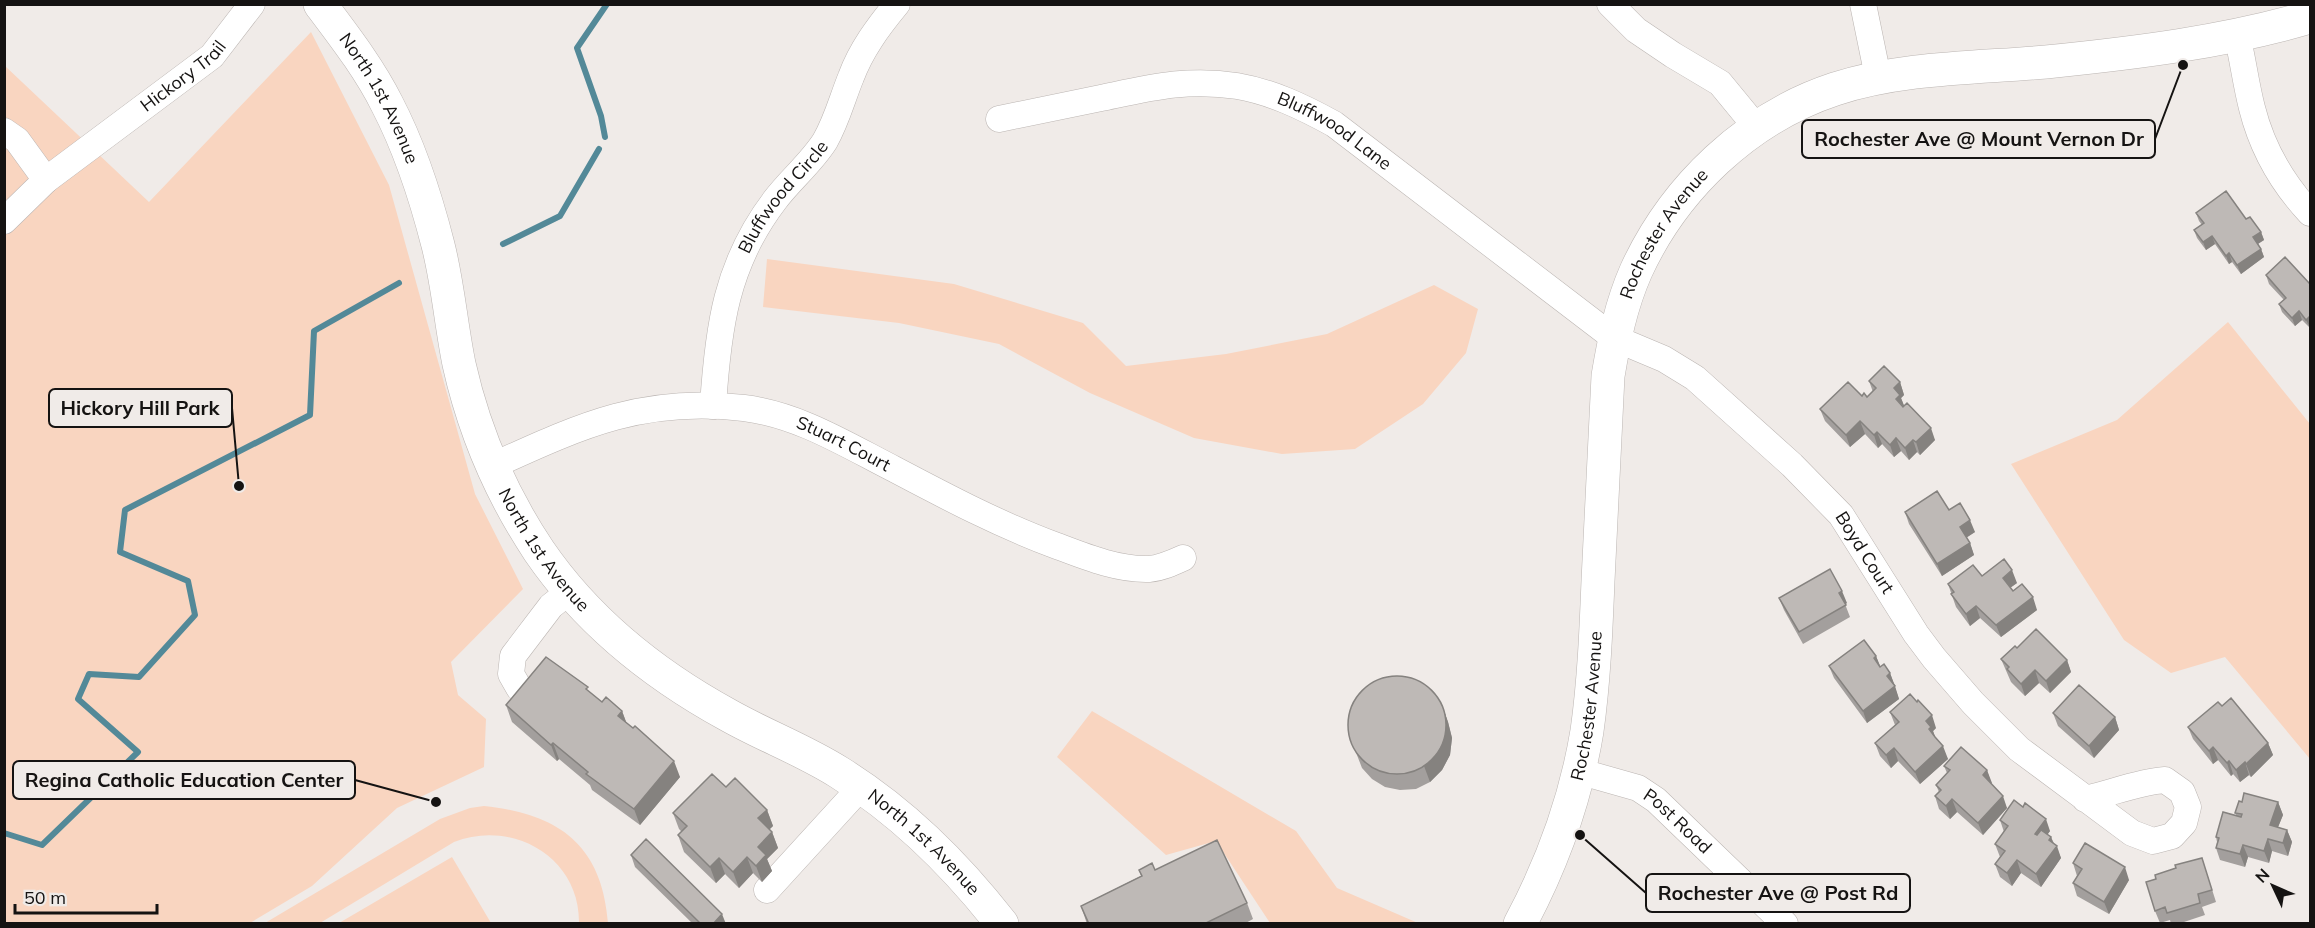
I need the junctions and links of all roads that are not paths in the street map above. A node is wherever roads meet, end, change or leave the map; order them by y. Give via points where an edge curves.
1 (252, 4) edge
2 (320, 4) edge
3 (897, 4) edge
4 (1610, 4) edge
5 (1863, 4) edge
6 (2310, 17) edge
7 (2237, 35) junction
8 (1878, 77) junction
9 (999, 119) dead end
10 (1757, 128) junction
11 (4, 131) edge
12 (46, 180) junction
13 (2308, 207) edge
14 (4, 221) edge
15 (1614, 338) junction
16 (713, 406) junction
17 (492, 466) junction
18 (1183, 558) dead end
19 (570, 591) junction
20 (519, 688) edge
21 (1578, 771) junction
22 (861, 787) junction
23 (2085, 799) dead end
24 (767, 890) dead end
25 (1002, 924) edge
26 (1520, 924) edge
27 (1785, 924) edge

1 - 12 street, Hickory Trail via 212,56
2 - 17 main road, North 1st Avenue via 353,47 387,104 416,173 438,245 472,415
3 - 16 street, Bluffwood Circle via 863,50 825,140 774,201 736,269 717,345
4 - 10 street via 1645,36 1720,83
5 - 8 street
6 - 7 main road, Rochester Avenue
7 - 8 main road, Rochester Avenue via 2110,55
7 - 13 street via 2263,140 2278,170
8 - 10 main road, Rochester Avenue via 1802,103
9 - 15 street, Bluffwood Lane via 1168,84 1203,82 1272,94 1334,124
10 - 15 main road, Rochester Avenue via 1716,160 1670,212 1636,272
11 - 12 street via 16,140
12 - 14 street, Hickory Trail
15 - 21 main road, Rochester Avenue via 1608,376 1594,671
15 - 23 street, Boyd Court via 1664,359 1695,378 1792,465 1841,515 1916,634 1973,703 2019,749
16 - 17 street, Stuart Court via 680,405 606,418
16 - 18 street, Stuart Court via 780,415 814,427 976,512 1084,557 1150,569
17 - 19 main road, North 1st Avenue via 540,551
19 - 20 street via 551,606 513,656 512,674
19 - 22 main road, North 1st Avenue via 602,627 683,689 730,717 793,746
21 - 26 main road, Rochester Avenue via 1545,872
21 - 27 street, Post Road via 1638,788 1656,800
22 - 24 street
22 - 25 main road, North 1st Avenue via 930,842 972,885

